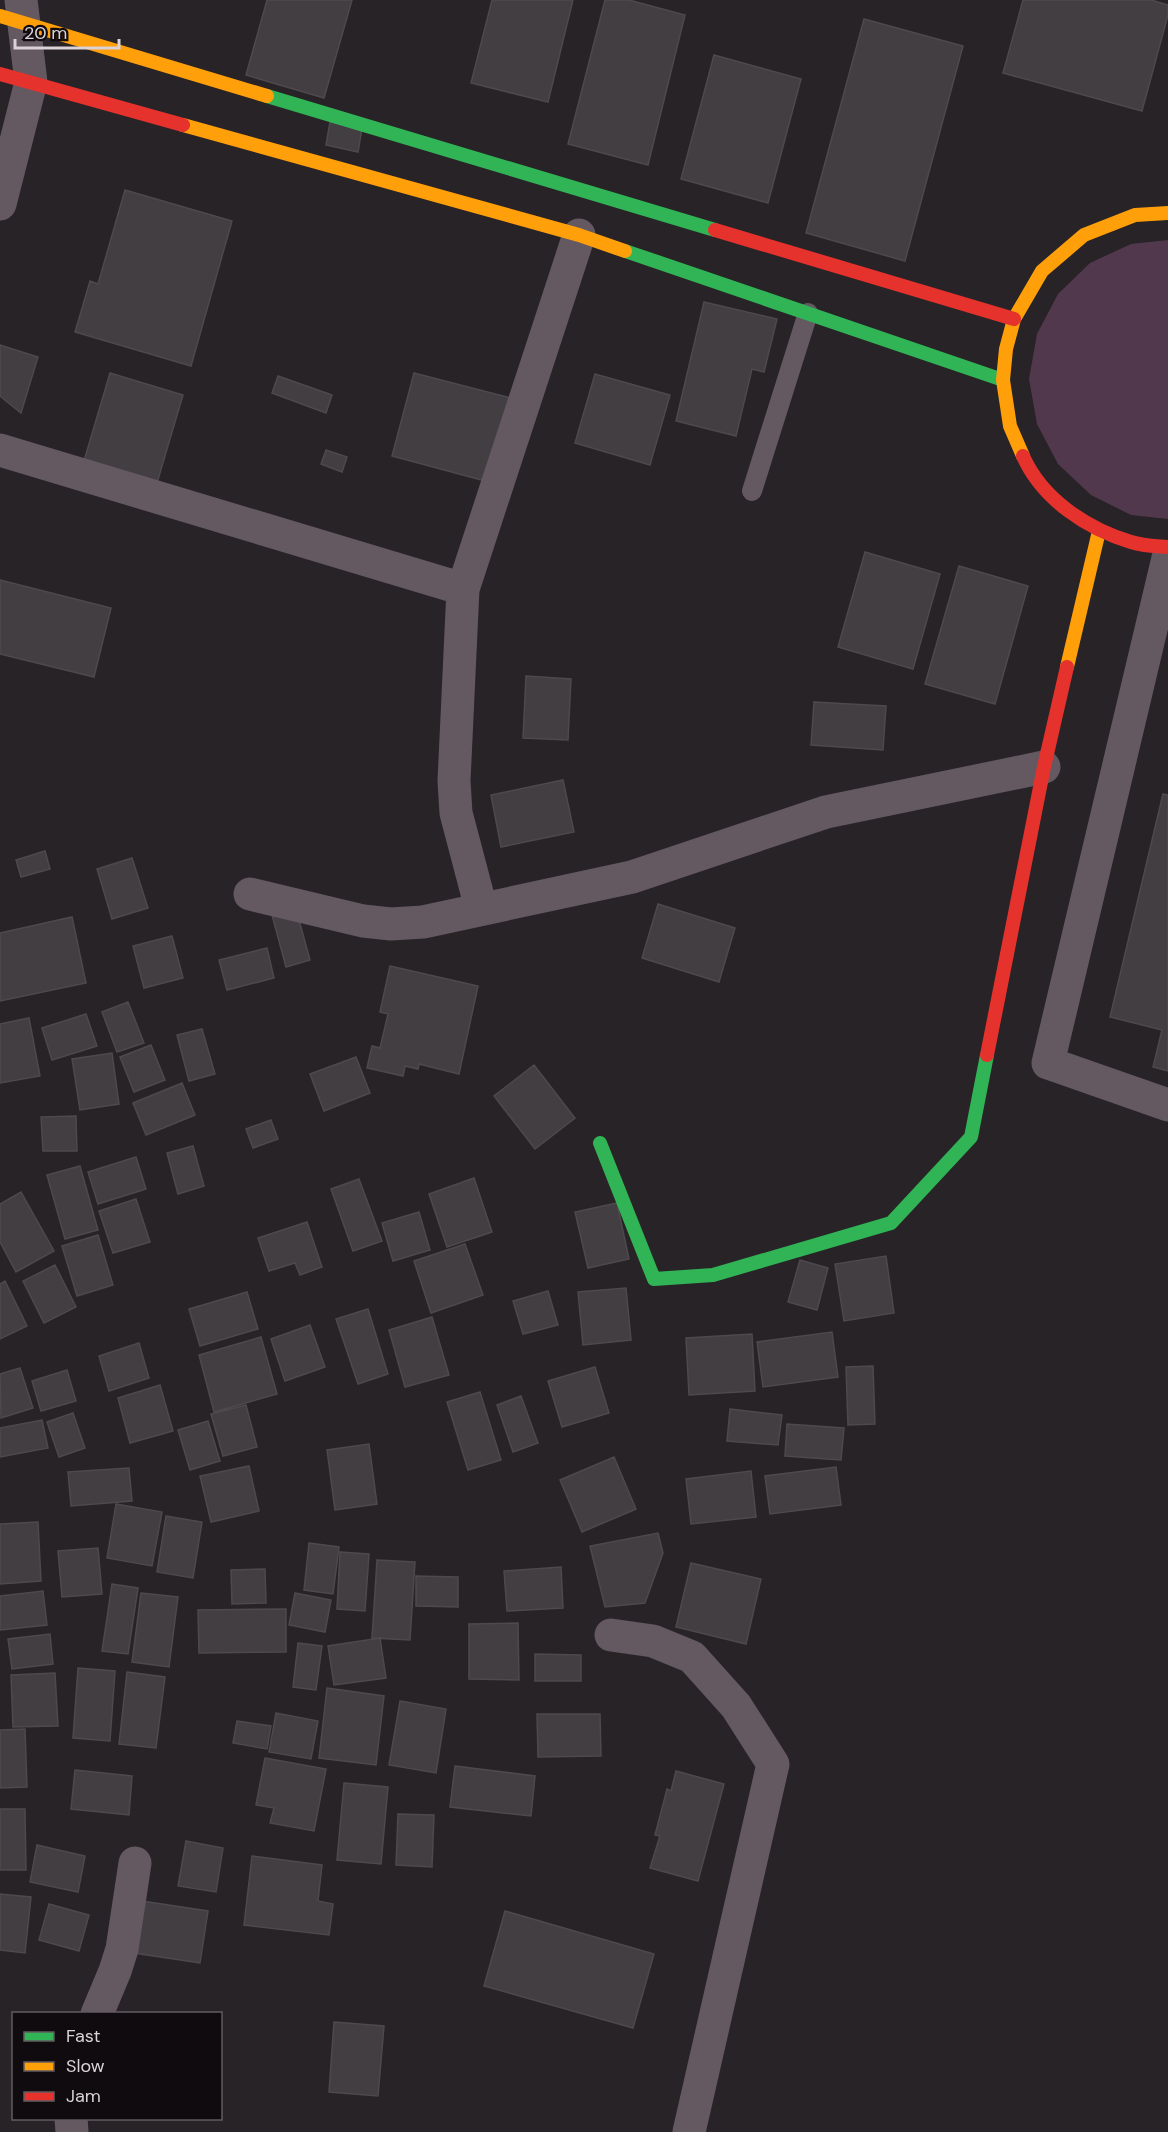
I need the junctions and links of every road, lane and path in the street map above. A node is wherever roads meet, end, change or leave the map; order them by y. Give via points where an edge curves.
1 (15, 13) edge
2 (0, 74) edge
3 (31, 82) junction
4 (0, 204) edge
5 (1168, 213) edge
6 (579, 235) junction
7 (808, 313) junction
8 (1014, 319) junction
9 (1003, 380) junction
10 (0, 450) edge
11 (752, 491) dead end
12 (1099, 531) junction
13 (1168, 547) edge
14 (1168, 558) edge
15 (463, 589) junction
16 (1044, 766) junction
17 (250, 894) dead end
18 (481, 908) junction
19 (1168, 1105) edge
20 (600, 1143) dead end
21 (611, 1635) dead end
22 (135, 1863) dead end
23 (97, 2012) edge
24 (689, 2132) edge

1 - 3 street
1 - 8 street
2 - 3 street
3 - 4 street
3 - 6 street
5 - 8 street via 1135,215 1084,235 1042,271
6 - 7 street
6 - 15 street
7 - 9 street
7 - 11 lane
8 - 9 street
9 - 12 street via 1010,426 1029,469 1060,505
10 - 15 street
12 - 13 street via 1134,543
12 - 16 street
14 - 19 street via 1048,1063
15 - 18 street via 454,781 456,813
16 - 18 street via 826,812 632,877
16 - 20 street via 971,1137 891,1223 713,1275 654,1278
17 - 18 street via 391,924 423,922
21 - 24 street via 653,1641 692,1657 736,1706 773,1764
22 - 23 street via 122,1949

